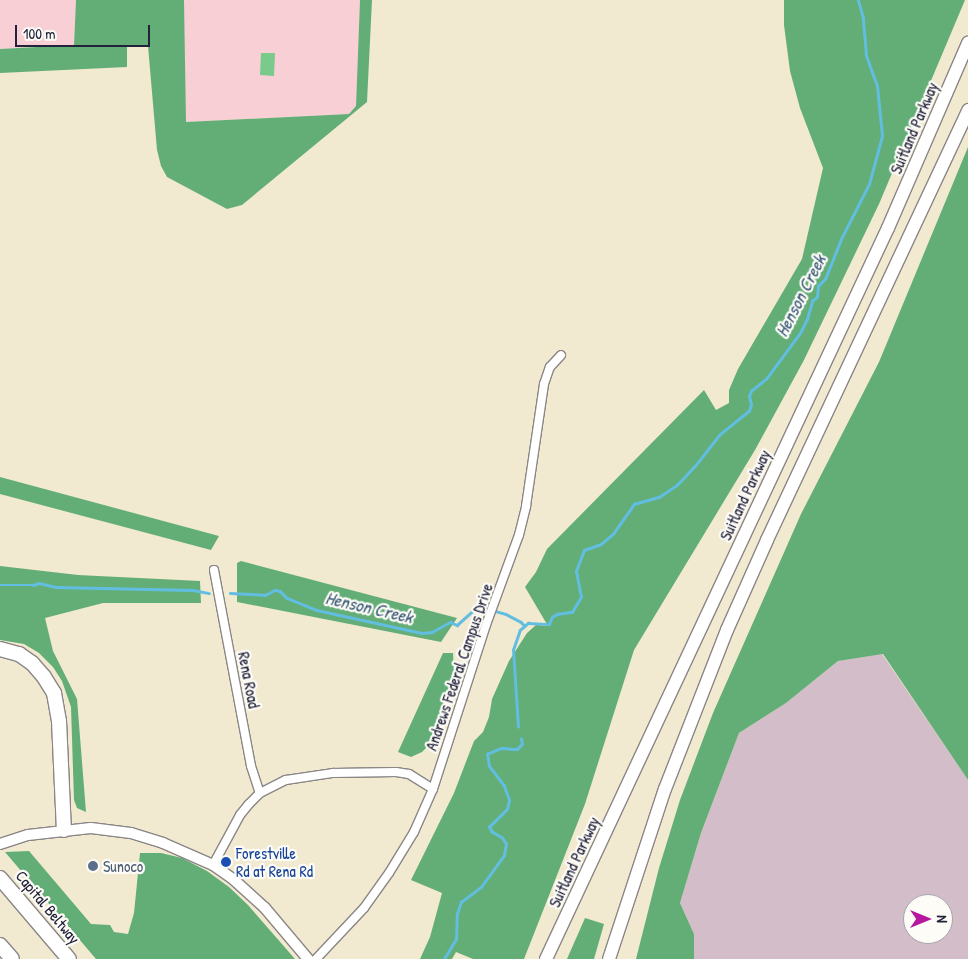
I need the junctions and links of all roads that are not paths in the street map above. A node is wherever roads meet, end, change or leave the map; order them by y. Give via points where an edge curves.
1 (968, 43) edge
2 (968, 110) edge
3 (561, 355) dead end
4 (214, 570) dead end
5 (0, 649) edge
6 (433, 789) junction
7 (260, 793) junction
8 (64, 830) junction
9 (0, 844) edge
10 (213, 865) junction
11 (1, 879) edge
12 (0, 945) edge
13 (12, 959) edge
14 (69, 959) edge
15 (308, 959) edge
16 (316, 959) edge
17 (546, 959) edge
18 (609, 959) edge

1 - 17 highway, Suitland Parkway via 882,242
2 - 18 highway via 727,630 662,798
3 - 6 street, Andrews Federal Campus Drive via 550,367 544,384 526,506
4 - 7 street, Rena Road via 251,766
5 - 8 highway via 19,654 32,663 54,693 59,721
6 - 7 street via 410,774 386,771 286,780
6 - 16 street, Andrews Federal Campus Drive via 414,832 389,873 364,908
7 - 10 street via 240,815
8 - 9 main road
8 - 10 main road via 96,828 131,833
10 - 15 main road via 248,891
11 - 14 highway, Capital Beltway
12 - 13 highway

